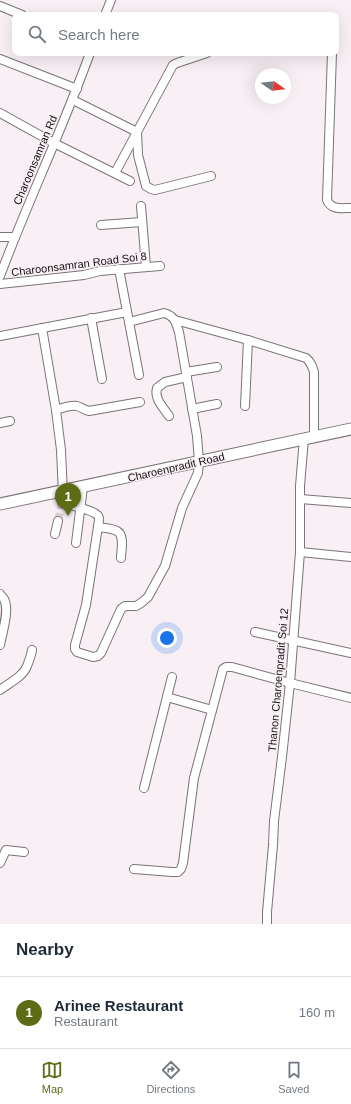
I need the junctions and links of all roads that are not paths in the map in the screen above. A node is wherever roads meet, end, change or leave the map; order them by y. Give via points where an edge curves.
1 (110, 0) edge
2 (0, 6) edge
3 (15, 12) edge
4 (106, 12) edge
5 (89, 56) edge
6 (197, 56) edge
7 (332, 56) edge
8 (0, 59) edge
9 (77, 90) junction
10 (73, 100) junction
11 (0, 113) edge
12 (137, 132) junction
13 (54, 143) junction
14 (115, 173) junction
15 (211, 176) dead end
16 (130, 181) dead end
17 (141, 206) dead end
18 (351, 208) edge
19 (142, 222) junction
20 (101, 225) dead end
21 (0, 237) edge
22 (15, 237) junction
23 (160, 266) dead end
24 (146, 267) junction
25 (118, 269) junction
26 (0, 273) edge
27 (0, 284) edge
28 (127, 312) junction
29 (91, 318) junction
30 (175, 320) junction
31 (129, 322) junction
32 (42, 328) junction
33 (0, 336) edge
34 (248, 340) junction
35 (217, 367) dead end
36 (139, 375) dead end
37 (186, 375) junction
38 (102, 379) dead end
39 (140, 402) dead end
40 (217, 404) dead end
41 (245, 406) dead end
42 (192, 409) junction
43 (56, 410) junction
44 (169, 416) dead end
45 (10, 421) dead end
46 (0, 423) edge
47 (351, 429) edge
48 (309, 437) junction
49 (199, 462) junction
50 (84, 487) junction
51 (64, 491) junction
52 (300, 499) junction
53 (351, 503) edge
54 (0, 504) edge
55 (81, 508) junction
56 (58, 521) tunnel mouth
57 (98, 527) junction
58 (55, 534) dead end
59 (76, 543) dead end
60 (300, 552) junction
61 (351, 557) edge
62 (121, 558) dead end
63 (0, 594) edge
64 (255, 632) dead end
65 (293, 641) junction
66 (0, 645) edge
67 (32, 650) dead end
68 (351, 653) edge
69 (172, 677) dead end
70 (290, 683) junction
71 (0, 690) edge
72 (167, 697) junction
73 (351, 698) edge
74 (212, 710) junction
75 (144, 788) dead end
76 (24, 852) dead end
77 (0, 863) edge
78 (134, 869) dead end
79 (268, 924) edge

1 - 4 street
2 - 3 street
5 - 9 street, Charoonsamran Rd
6 - 12 street via 173,65
7 - 18 street via 327,200 336,208
8 - 9 street
9 - 10 street, Charoonsamran Rd
10 - 12 street
10 - 13 street, Charoonsamran Rd
11 - 13 street
12 - 14 street
12 - 15 street via 138,155 146,186 155,190
13 - 14 street
13 - 22 street, Charoonsamran Rd
14 - 16 street
17 - 19 street
19 - 20 street
19 - 24 street
21 - 22 street
22 - 26 street, Charoonsamran Rd
23 - 24 street, Charoonsamran Road Soi 8
24 - 25 street, Charoonsamran Road Soi 8
25 - 27 street, Charoonsamran Road Soi 8
25 - 28 street
28 - 29 street
28 - 31 street
29 - 32 street
29 - 38 street
30 - 31 street via 164,313
30 - 34 street
30 - 37 street
31 - 36 street
32 - 33 street
32 - 43 street
34 - 41 street
34 - 48 street, Thanon Charoenpradit Soi 12 via 310,361 314,372
35 - 37 street
37 - 42 street
37 - 44 street via 165,382 157,388 156,398
39 - 43 street via 89,411 78,406
40 - 42 street
42 - 49 street
43 - 51 street
45 - 46 street
47 - 48 main road, Charoenpradit Road
48 - 49 main road, Charoenpradit Road
48 - 52 street, Thanon Charoenpradit Soi 12
49 - 50 main road, Charoenpradit Road
49 - 57 street via 197,478 182,508 165,566 148,597 141,604 121,609 101,653 93,657 77,652 75,645 86,605
50 - 51 main road, Charoenpradit Road
50 - 55 street
51 - 54 main road, Charoenpradit Road
51 - 55 street via 61,505
52 - 53 street
52 - 60 street, Thanon Charoenpradit Soi 12
55 - 57 street via 98,516
55 - 59 street
56 - 58 street
57 - 62 street via 120,534
60 - 61 street
60 - 65 street, Thanon Charoenpradit Soi 12
63 - 66 street via 4,599 6,615
64 - 65 street
65 - 68 street
65 - 70 street, Thanon Charoenpradit Soi 12
67 - 71 street via 24,671
69 - 72 street
70 - 73 street
70 - 74 street via 226,667 223,669
70 - 79 street, Thanon Charoenpradit Soi 12 via 274,821
72 - 74 street
72 - 75 street
74 - 78 street via 194,778 181,869 178,872
76 - 77 street via 6,850

